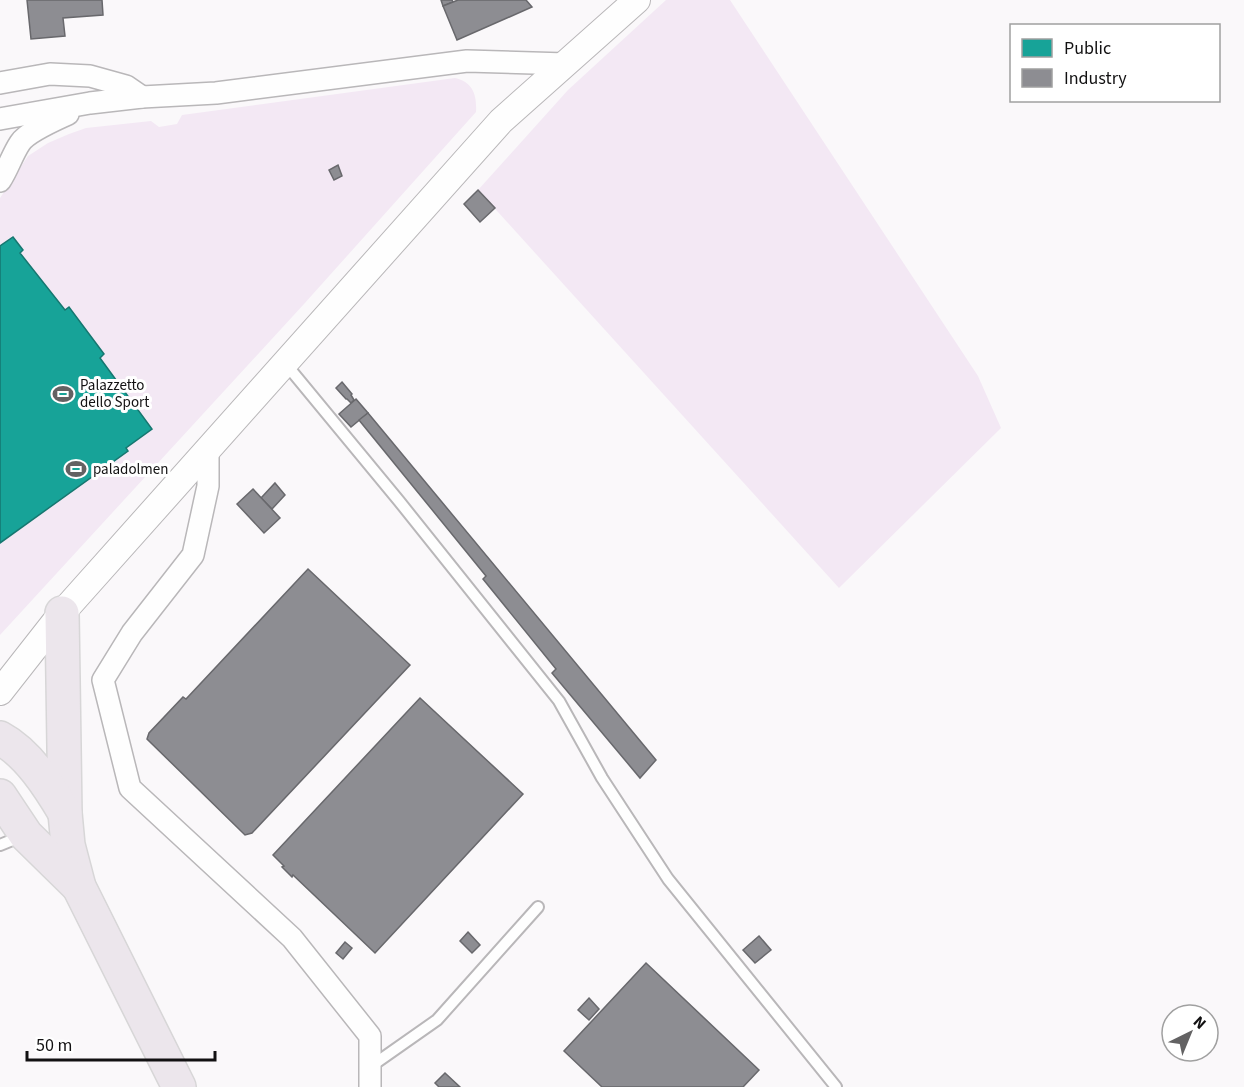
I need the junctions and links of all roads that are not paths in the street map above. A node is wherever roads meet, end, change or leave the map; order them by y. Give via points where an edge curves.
1 (637, 0) edge
2 (566, 64) junction
3 (0, 83) edge
4 (142, 97) junction
5 (90, 104) junction
6 (0, 118) edge
7 (0, 181) edge
8 (285, 363) junction
9 (208, 450) junction
10 (62, 613) junction
11 (0, 692) edge
12 (0, 738) edge
13 (0, 796) edge
14 (65, 813) junction
15 (8, 836) edge
16 (79, 887) junction
17 (538, 907) dead end
18 (370, 1077) edge
19 (179, 1087) edge
20 (836, 1087) edge

1 - 2 street
2 - 4 street via 467,61 216,93
2 - 8 street via 501,121
3 - 4 street via 50,74 90,76 126,86
4 - 5 street
5 - 6 street
5 - 7 street via 21,141
8 - 9 street
8 - 20 lane via 559,701 602,778 668,879
9 - 10 street
9 - 18 street via 208,486 193,555 132,633 103,680 130,788 291,938 369,1036
10 - 11 street
10 - 14 highway
12 - 14 highway via 31,764
13 - 15 highway
14 - 16 highway via 68,845
15 - 16 highway
16 - 19 highway
17 - 18 lane via 437,1020

